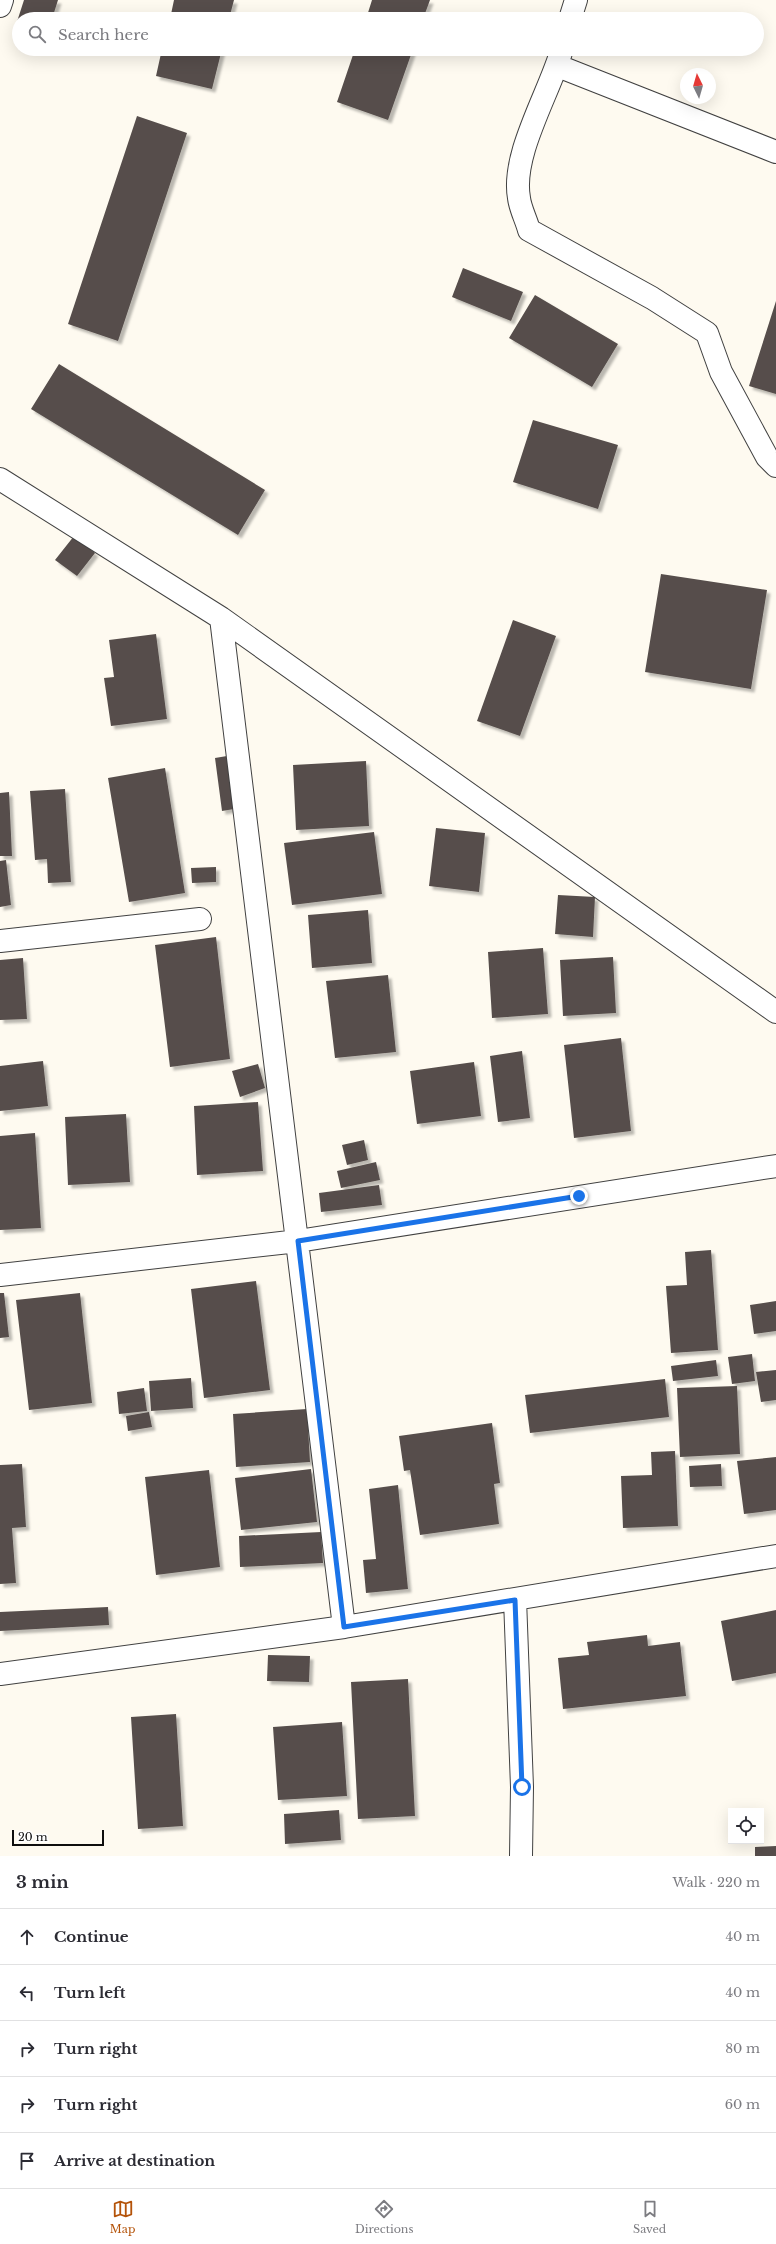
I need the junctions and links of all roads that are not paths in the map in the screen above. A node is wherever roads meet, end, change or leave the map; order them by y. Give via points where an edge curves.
1 (2, 0) edge
2 (576, 0) edge
3 (0, 6) edge
4 (572, 12) edge
5 (560, 57) edge
6 (776, 152) edge
7 (776, 466) edge
8 (0, 479) edge
9 (221, 618) junction
10 (200, 918) dead end
11 (0, 941) edge
12 (776, 1012) edge
13 (776, 1166) edge
14 (298, 1241) junction
15 (0, 1275) edge
16 (776, 1556) edge
17 (515, 1600) junction
18 (344, 1627) junction
19 (0, 1674) edge
20 (522, 1856) edge

1 - 3 street
2 - 4 street
5 - 6 street
5 - 7 street via 520,158 518,197 529,230 652,298 707,333 721,372 767,457
8 - 9 street
9 - 12 street
9 - 14 street
10 - 11 street
13 - 14 street
14 - 15 street
14 - 18 street
16 - 17 street
17 - 18 street
17 - 20 street
18 - 19 street

